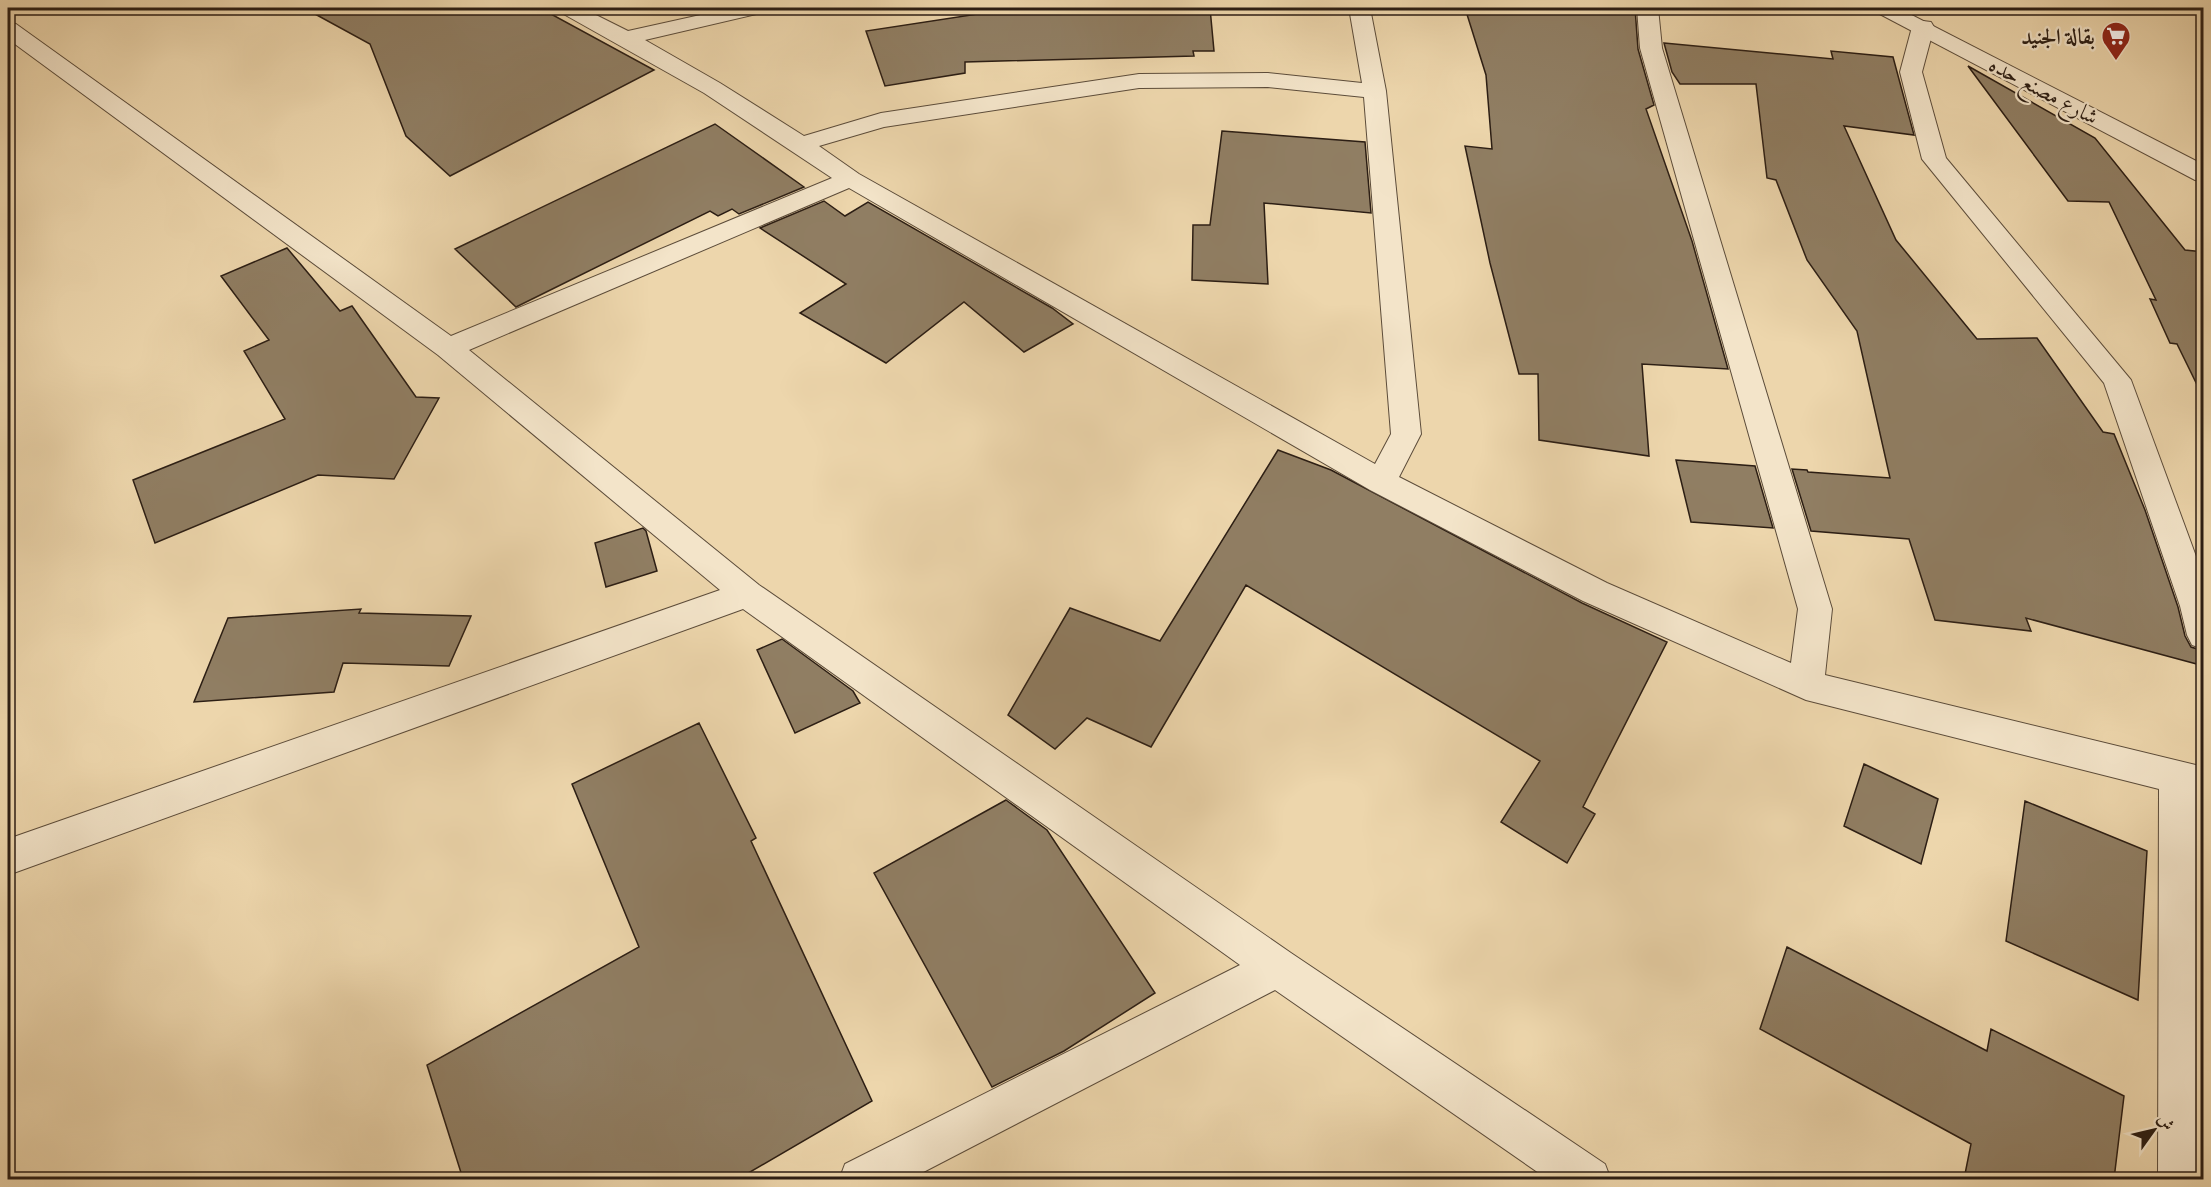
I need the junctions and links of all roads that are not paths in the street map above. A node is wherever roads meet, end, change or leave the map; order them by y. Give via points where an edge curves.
1 (567, 8) edge
2 (758, 8) edge
3 (1360, 8) edge
4 (1648, 8) edge
5 (1883, 8) edge
6 (1923, 27) junction
7 (8, 29) edge
8 (627, 38) junction
9 (1375, 90) junction
10 (802, 144) junction
11 (2204, 175) edge
12 (850, 179) junction
13 (448, 348) junction
14 (1381, 482) junction
15 (747, 594) junction
16 (2204, 635) edge
17 (1806, 685) junction
18 (2190, 781) edge
19 (8, 857) edge
20 (1277, 967) junction
21 (861, 1179) edge
22 (1589, 1179) edge
23 (2180, 1179) edge

1 - 8 street
2 - 8 street
3 - 9 street
4 - 17 street via 1652,48 1815,609
5 - 6 street, شارع مصنع حده
6 - 11 street, شارع مصنع حده
6 - 16 street via 1911,72 1934,159 2117,380
7 - 13 street
8 - 10 street
9 - 10 street via 1268,80 1139,81 881,120
9 - 14 street via 1406,434
10 - 12 street
12 - 13 street
12 - 14 street
13 - 15 street
14 - 17 street via 1595,592
15 - 19 street
15 - 20 street
17 - 18 street
18 - 23 street
20 - 21 street
20 - 22 street

